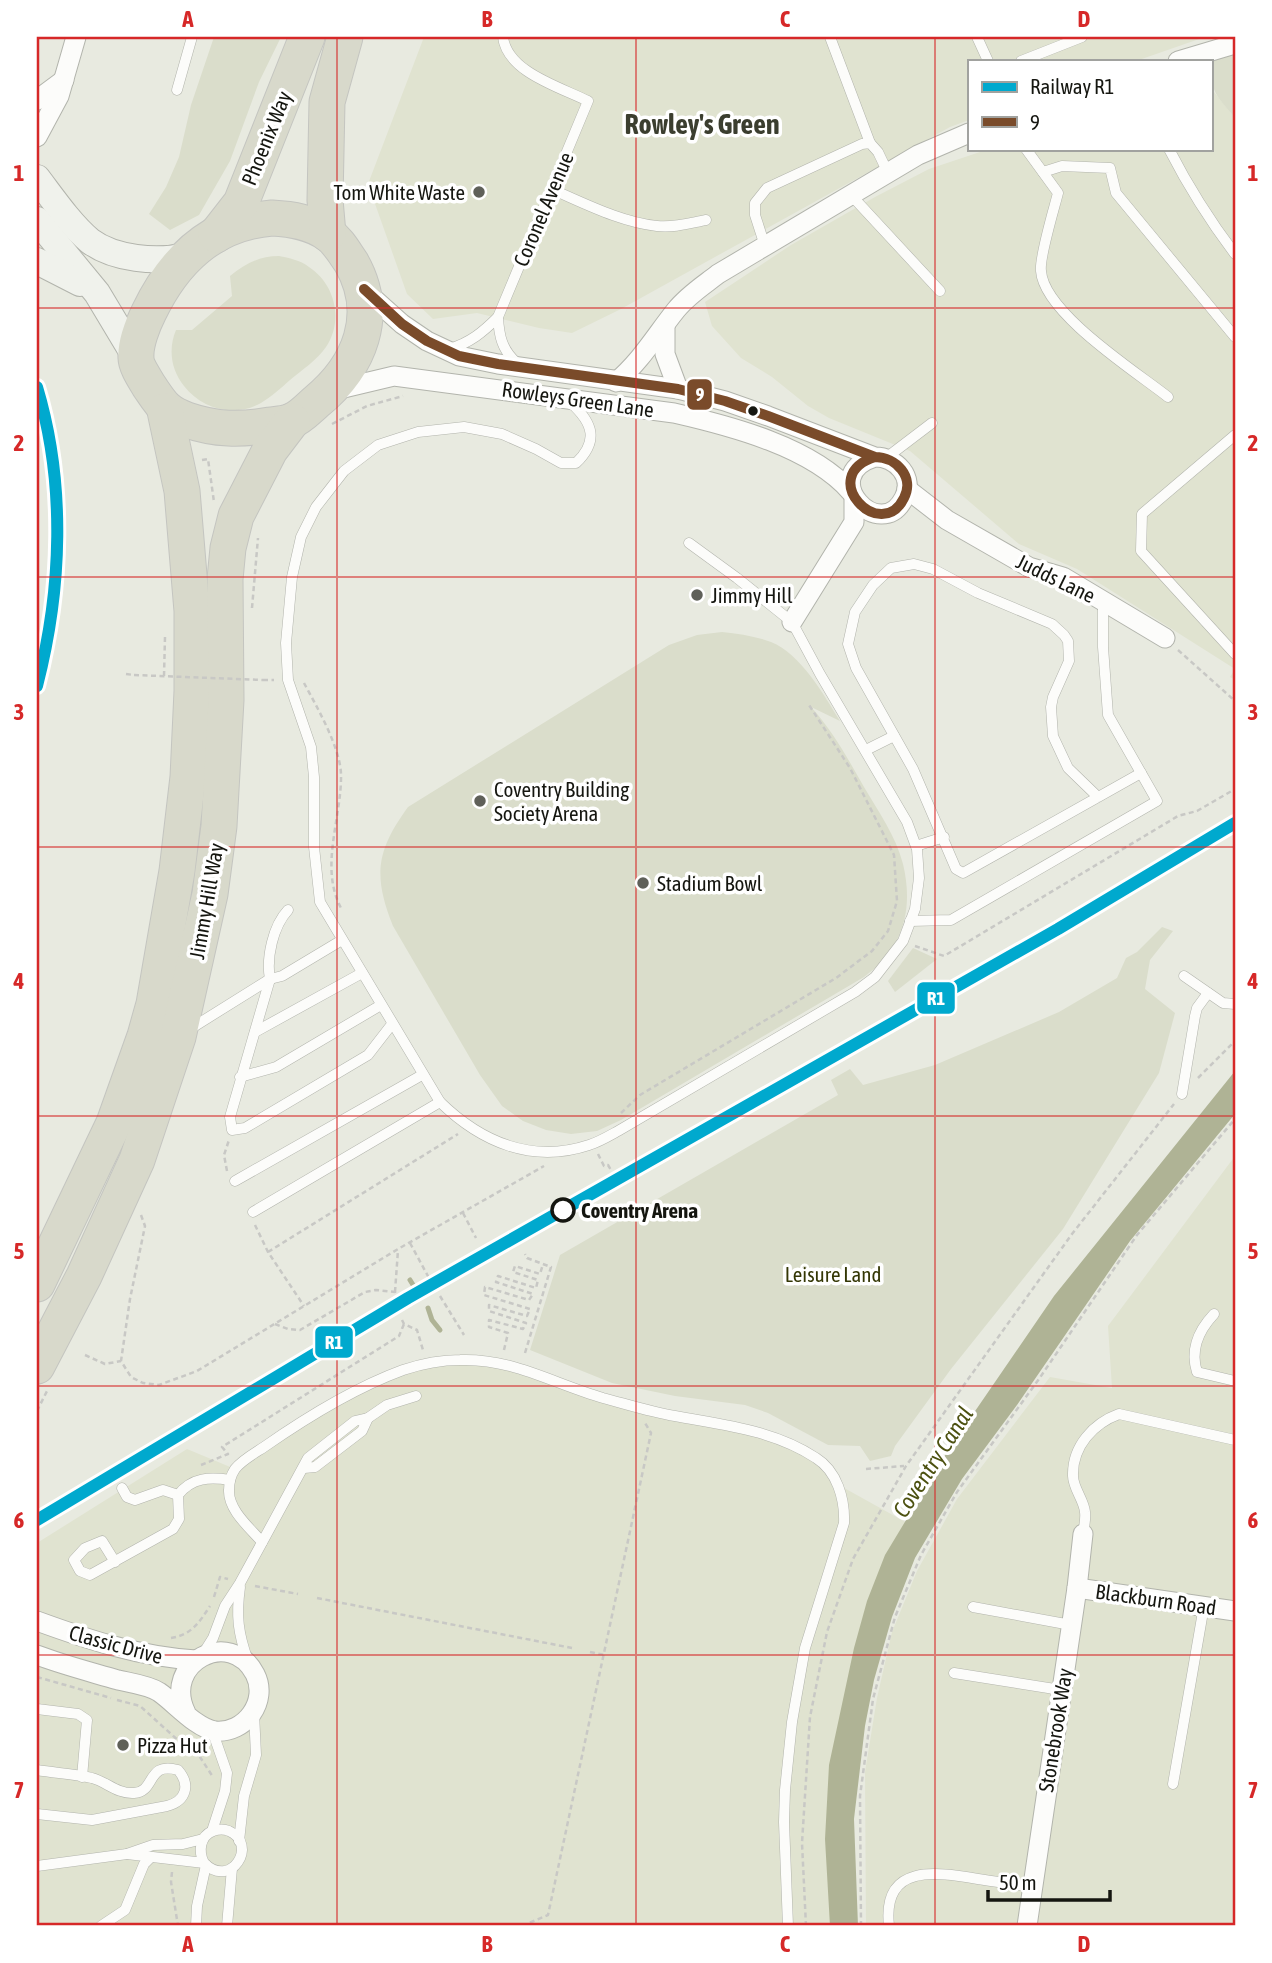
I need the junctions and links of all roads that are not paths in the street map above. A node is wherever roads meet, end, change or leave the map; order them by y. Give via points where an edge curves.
1 (76, 37) edge
2 (192, 37) edge
3 (307, 37) edge
4 (345, 37) edge
5 (503, 37) edge
6 (830, 37) edge
7 (977, 37) edge
8 (1082, 37) edge
9 (1235, 44) edge
10 (1183, 59) edge
11 (988, 60) edge
12 (1024, 60) edge
13 (65, 80) junction
14 (177, 90) dead end
15 (37, 100) edge
16 (968, 133) edge
17 (37, 137) edge
18 (870, 143) junction
19 (1027, 150) edge
20 (1170, 150) edge
21 (1043, 172) junction
22 (888, 173) junction
23 (37, 178) edge
24 (551, 189) junction
25 (851, 195) junction
26 (706, 220) dead end
27 (216, 234) junction
28 (328, 234) junction
29 (40, 241) edge
30 (91, 242) junction
31 (765, 246) junction
32 (1235, 254) edge
33 (185, 256) junction
34 (364, 289) junction
35 (940, 291) dead end
36 (498, 317) junction
37 (665, 327) junction
38 (1235, 337) edge
39 (446, 350) junction
40 (136, 358) junction
41 (522, 368) junction
42 (616, 382) junction
43 (678, 389) junction
44 (565, 397) junction
45 (1168, 397) dead end
46 (330, 408) junction
47 (165, 411) junction
48 (292, 421) junction
49 (932, 423) dead end
50 (1235, 435) edge
51 (880, 458) junction
52 (907, 489) junction
53 (853, 495) junction
54 (888, 512) junction
55 (947, 520) junction
56 (689, 543) dead end
57 (825, 571) junction
58 (1103, 601) junction
59 (792, 622) junction
60 (1164, 638) road end
61 (1235, 654) edge
62 (894, 736) junction
63 (866, 750) junction
64 (1141, 773) junction
65 (1098, 797) junction
66 (944, 837) junction
67 (916, 846) junction
68 (288, 910) dead end
69 (910, 921) junction
70 (342, 940) junction
71 (362, 973) junction
72 (1185, 976) dead end
73 (271, 979) junction
74 (1209, 993) junction
75 (1235, 1004) edge
76 (381, 1005) junction
77 (392, 1024) junction
78 (255, 1032) junction
79 (178, 1037) junction
80 (422, 1075) junction
81 (240, 1077) junction
82 (1182, 1094) road end
83 (440, 1102) junction
84 (235, 1181) dead end
85 (253, 1212) dead end
86 (37, 1284) edge
87 (1213, 1314) dead end
88 (37, 1366) edge
89 (1235, 1381) edge
90 (416, 1396) dead end
91 (1235, 1440) edge
92 (230, 1480) junction
93 (122, 1488) dead end
94 (178, 1495) junction
95 (1083, 1534) joint
96 (262, 1542) junction
97 (115, 1562) dead end
98 (240, 1583) junction
99 (1077, 1588) junction
100 (1204, 1605) junction
101 (972, 1607) dead end
102 (1235, 1611) edge
103 (37, 1621) edge
104 (1071, 1625) junction
105 (37, 1655) edge
106 (199, 1658) junction
107 (249, 1665) junction
108 (954, 1674) dead end
109 (1061, 1690) junction
110 (37, 1709) edge
111 (253, 1712) junction
112 (186, 1713) junction
113 (212, 1730) junction
114 (37, 1770) edge
115 (82, 1776) junction
116 (1173, 1784) dead end
117 (37, 1814) edge
118 (212, 1831) junction
119 (203, 1839) junction
120 (239, 1841) junction
121 (127, 1854) junction
122 (151, 1857) junction
123 (205, 1864) junction
124 (37, 1866) edge
125 (232, 1868) junction
126 (1032, 1887) junction
127 (101, 1926) edge
128 (196, 1926) edge
129 (227, 1926) edge
130 (788, 1926) edge
131 (890, 1926) edge
132 (1027, 1926) edge

1 - 13 street
2 - 14 lane
3 - 27 highway, Phoenix Way via 241,203
4 - 28 highway, Phoenix Way via 327,102
5 - 24 lane, Coronel Avenue via 520,68 588,101
6 - 18 lane
7 - 11 lane
8 - 12 lane
9 - 10 street
13 - 15 street
13 - 17 street
16 - 22 street, Rowleys Green Lane
18 - 22 lane
18 - 31 lane via 838,153 767,188 755,203
19 - 21 lane
20 - 32 lane
21 - 38 lane via 1062,166 1110,168 1116,193
21 - 45 lane via 1058,193 1040,271 1050,298 1066,317
22 - 25 street, Rowleys Green Lane
23 - 30 street
24 - 26 lane via 626,220 657,226
24 - 36 lane, Coronel Avenue
25 - 31 street, Rowleys Green Lane
25 - 35 lane
27 - 28 highway via 253,219 272,218 293,219
27 - 33 highway
28 - 34 highway via 342,248
29 - 30 street
29 - 40 street via 97,293
30 - 33 street via 131,258
31 - 37 street, Rowleys Green Lane via 692,294
33 - 40 highway via 161,286 143,324
34 - 39 street, Rowleys Green Lane via 402,324
34 - 46 highway via 366,323
36 - 39 lane, Coronel Avenue via 464,345
36 - 41 lane via 499,336 507,354
37 - 42 street, Rowleys Green Lane
37 - 43 street, Rowleys Green Lane via 665,354
39 - 41 street, Rowleys Green Lane
40 - 47 highway
41 - 42 street, Rowleys Green Lane
42 - 43 street, Rowleys Green Lane
43 - 51 street, Rowleys Green Lane via 768,415
44 - 46 street, Rowleys Green Lane via 394,376
44 - 53 street, Rowleys Green Lane via 674,413 758,436 814,462 838,477
44 - 70 lane via 589,424 588,452 576,463 561,463 502,434 464,427 418,432 378,445 344,471 316,507 301,537 288,606 288,680 311,747 320,902
46 - 48 highway
47 - 48 highway via 214,428 243,430
47 - 86 highway, Jimmy Hill Way via 182,491 192,611 188,777 175,883 155,1004 145,1036 114,1123
48 - 79 highway, Jimmy Hill Way via 270,450 236,516 228,548 226,724 219,826 210,894
49 - 51 lane
50 - 61 lane via 1142,514 1141,551
51 - 52 street via 893,461 904,473
51 - 53 street via 866,460 853,473
52 - 54 street via 905,497
52 - 55 street, Judds Lane
53 - 54 street via 868,512
53 - 57 street via 854,522
54 - 55 street, Judds Lane
54 - 57 street via 864,529 840,565
55 - 58 street, Judds Lane via 1029,567 1063,577
56 - 59 lane
57 - 59 street
58 - 60 street, Judds Lane
58 - 64 lane via 1108,715
59 - 63 lane
62 - 63 lane
62 - 65 lane via 856,668 848,644 855,612 873,585 891,568 914,564 1052,624 1064,635 1069,661 1052,697 1053,736 1068,768
62 - 66 lane
63 - 67 lane
64 - 65 lane
64 - 69 lane via 1157,801 951,920
65 - 66 lane via 963,873 956,869
66 - 67 lane
67 - 69 lane via 919,878
68 - 73 lane via 280,918 268,965
69 - 83 lane via 903,941 875,977 855,992 589,1145 560,1152 506,1146 482,1136
70 - 71 lane
70 - 73 lane
71 - 76 lane
71 - 78 lane
72 - 74 lane
73 - 78 lane
73 - 79 lane
74 - 75 lane via 1223,1003
74 - 82 lane via 1197,1008
76 - 77 lane
76 - 81 lane via 276,1067
77 - 80 lane
77 - 81 lane via 368,1055 246,1128 232,1130 230,1117
78 - 81 lane
79 - 88 highway, Jimmy Hill Way via 137,1160
80 - 83 lane
80 - 84 lane
83 - 85 lane
87 - 89 lane via 1203,1325 1192,1357 1197,1372
90 - 96 lane via 355,1421 308,1458
91 - 95 lane via 1119,1414 1101,1420 1077,1453 1073,1477 1086,1513
92 - 94 lane via 202,1479
92 - 96 lane via 231,1502
92 - 130 lane via 235,1469 252,1455 367,1385 407,1369 459,1360 502,1362 672,1416 732,1424 786,1442 823,1463 840,1493 844,1523 805,1648 792,1722 784,1822
93 - 94 lane via 135,1500 163,1490
94 - 97 lane via 177,1525
95 - 99 street, Stonebrook Way
96 - 98 lane
98 - 106 lane
98 - 107 lane via 236,1615
99 - 100 street, Blackburn Road
99 - 104 street, Stonebrook Way
100 - 102 street, Blackburn Road
100 - 116 lane
101 - 104 lane
103 - 106 street, Classic Drive via 163,1658
104 - 109 street, Stonebrook Way
105 - 112 street via 155,1690
106 - 107 street via 226,1653
106 - 112 street via 184,1674 181,1701
107 - 111 street via 259,1689
108 - 109 lane
109 - 126 street, Stonebrook Way
110 - 115 lane via 78,1714 87,1720
111 - 113 street via 233,1729
111 - 120 lane via 256,1755 244,1796
112 - 113 street
113 - 118 lane via 227,1773
114 - 115 lane
115 - 117 lane via 135,1793 144,1790 154,1773 169,1768 184,1777 186,1792 176,1804 92,1820
118 - 119 lane
118 - 120 lane via 230,1832
119 - 121 lane
119 - 123 lane via 200,1851
120 - 125 lane via 242,1853
121 - 122 lane
121 - 124 lane
122 - 123 lane
122 - 127 lane via 125,1910
123 - 125 lane via 218,1871
123 - 128 lane
125 - 129 lane
126 - 131 lane via 936,1872 918,1875 904,1880 895,1891
126 - 132 street, Stonebrook Way

